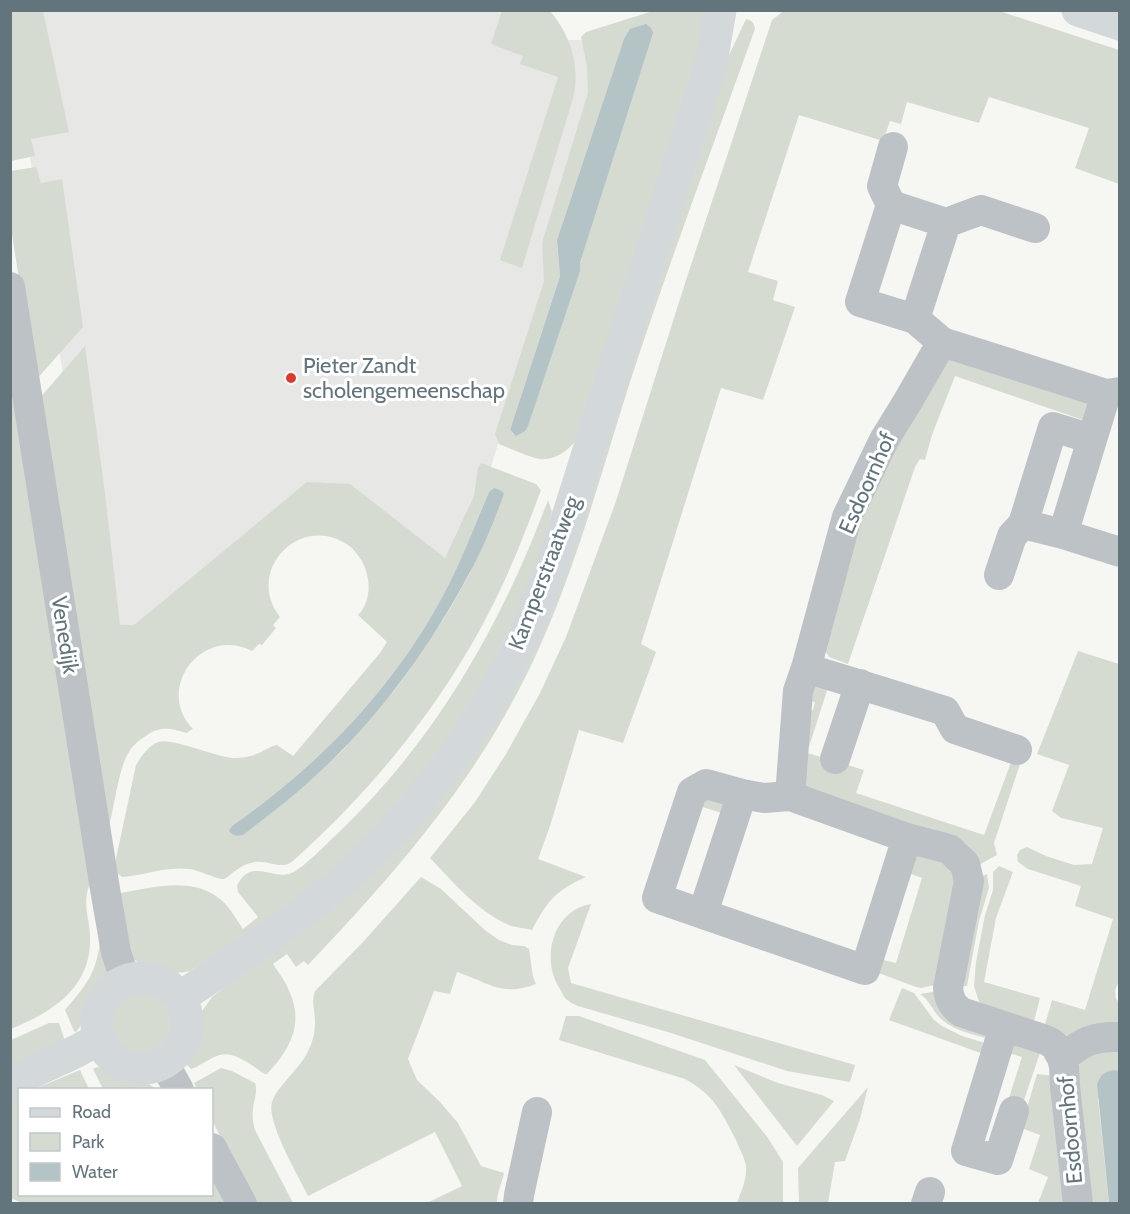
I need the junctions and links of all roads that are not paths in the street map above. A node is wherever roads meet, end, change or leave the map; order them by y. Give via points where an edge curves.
1 (720, 10) edge
2 (739, 10) edge
3 (711, 63) junction
4 (893, 147) dead end
5 (891, 205) junction
6 (946, 223) junction
7 (1035, 228) dead end
8 (10, 287) edge
9 (915, 319) junction
10 (942, 342) junction
11 (1113, 393) edge
12 (1092, 439) junction
13 (1023, 524) junction
14 (1063, 534) junction
15 (1119, 552) edge
16 (999, 575) dead end
17 (806, 668) junction
18 (860, 684) junction
19 (1017, 750) dead end
20 (835, 759) dead end
21 (742, 794) junction
22 (790, 796) junction
23 (907, 838) junction
24 (703, 913) junction
25 (126, 982) junction
26 (180, 998) junction
27 (1004, 1027) junction
28 (1119, 1036) edge
29 (100, 1038) junction
30 (1062, 1058) junction
31 (172, 1076) edge
32 (10, 1082) edge
33 (1014, 1111) dead end
34 (537, 1112) dead end
35 (213, 1150) edge
36 (243, 1203) edge
37 (519, 1203) edge
38 (1077, 1203) edge

1 - 3 main road, Kamperstraatweg
2 - 3 main road, Kamperstraatweg
3 - 26 main road, Kamperstraatweg via 543,590 503,676 428,790 368,856 300,915
4 - 5 street via 882,186
5 - 6 street
5 - 9 street via 860,302
6 - 7 street via 981,210
6 - 9 street
8 - 25 street, Venedijk via 116,952
9 - 10 street
10 - 11 street
10 - 17 street, Esdoornhof via 884,440 847,517
11 - 12 street
12 - 13 street via 1053,427
12 - 14 street
13 - 14 street
13 - 16 street via 1012,536
14 - 15 street
17 - 18 street
17 - 22 street, Esdoornhof via 798,691
18 - 19 street via 945,711 956,729
18 - 20 street
21 - 22 street, Esdoornhof via 764,798
21 - 24 street
21 - 24 street, Esdoornhof via 706,784 692,792 657,898
22 - 23 street, Esdoornhof
23 - 24 street, Esdoornhof via 865,970
23 - 27 street, Esdoornhof via 949,849 965,864 969,881 949,999 961,1012
25 - 26 main road via 144,978 158,981
25 - 29 main road via 106,996 99,1010
26 - 31 main road via 187,1026
27 - 30 street, Esdoornhof via 1050,1042
27 - 33 street via 966,1151 998,1160
28 - 30 street, Esdoornhof via 1094,1038
29 - 31 main road via 116,1060 141,1069 154,1067
29 - 32 main road
30 - 38 street, Esdoornhof
34 - 37 street
35 - 36 street

